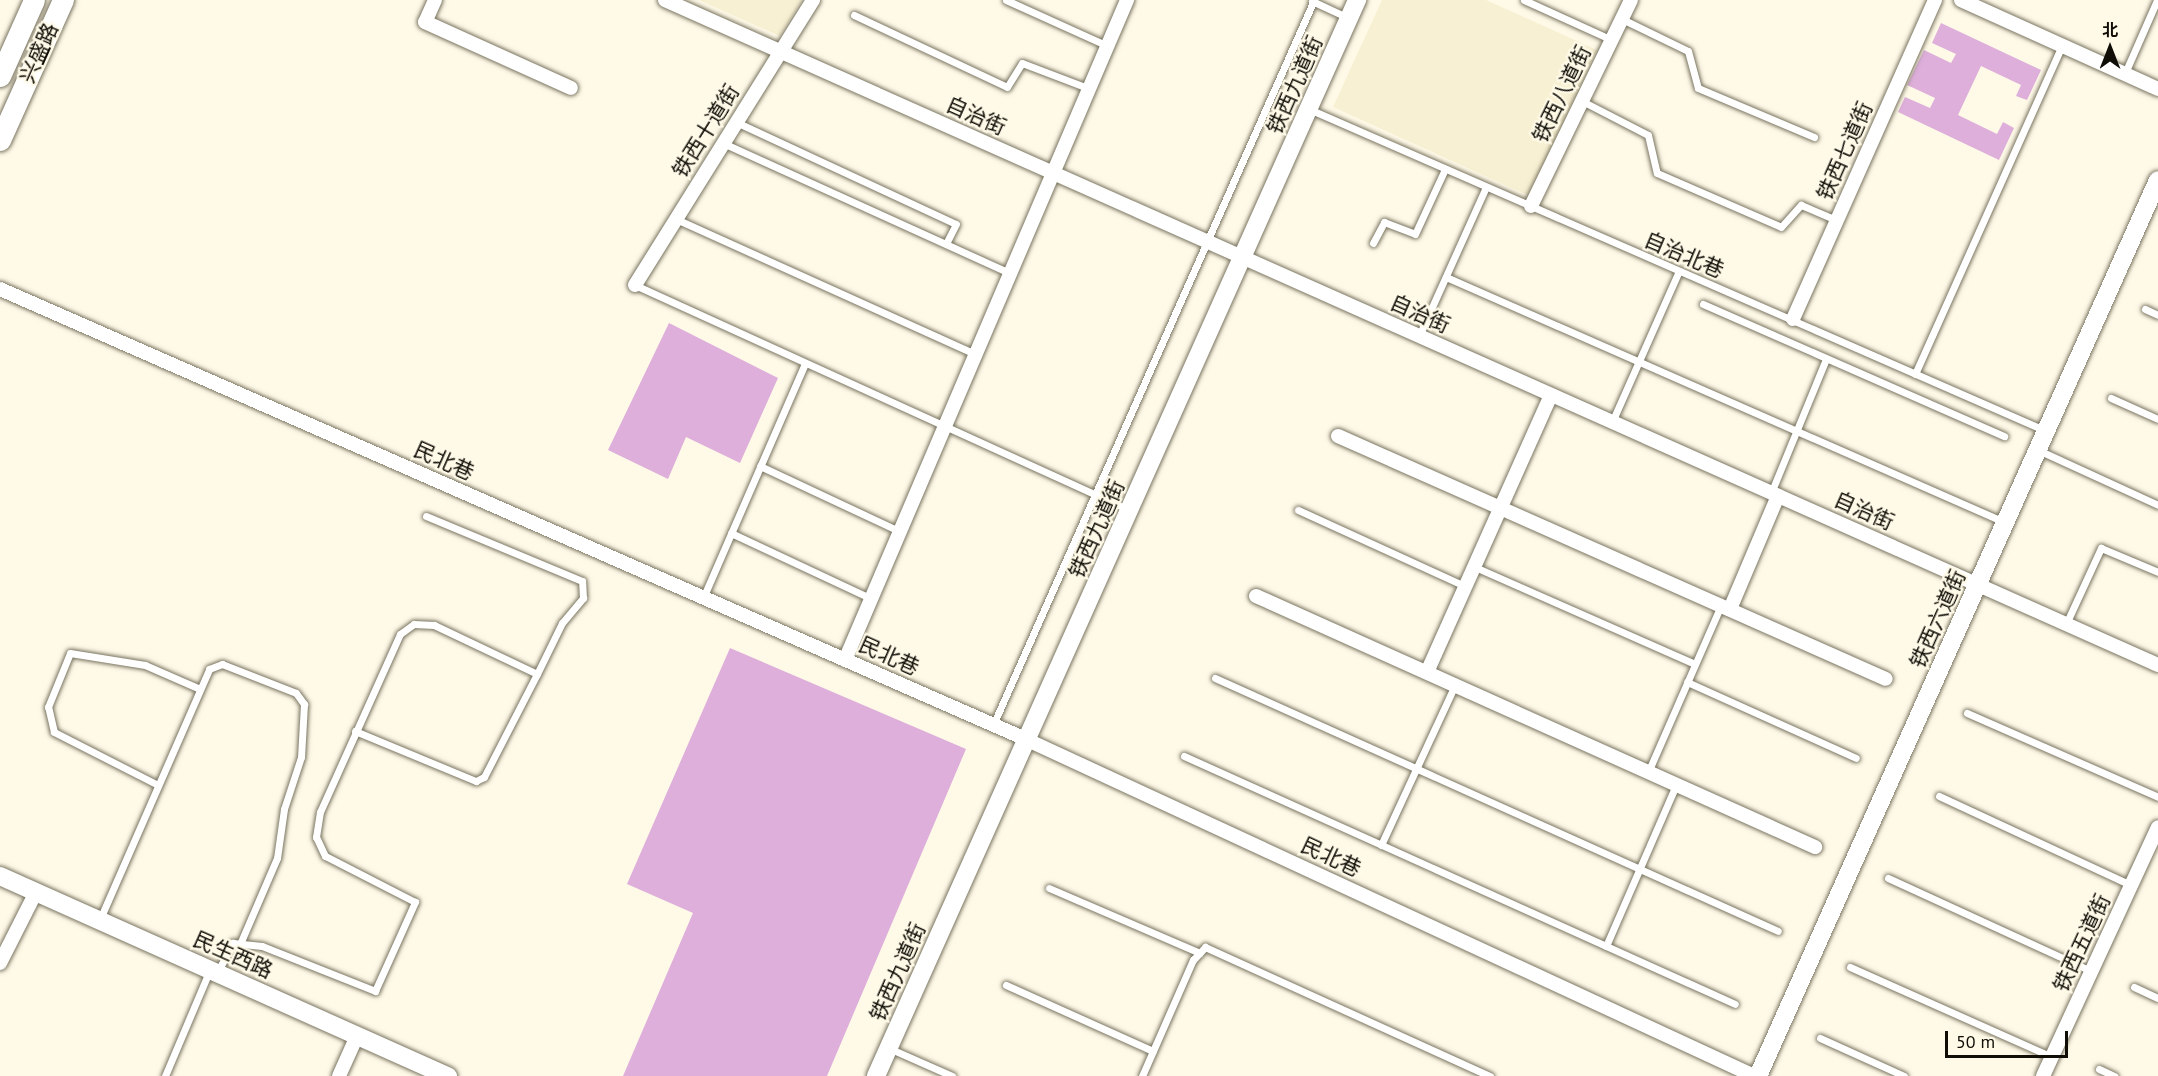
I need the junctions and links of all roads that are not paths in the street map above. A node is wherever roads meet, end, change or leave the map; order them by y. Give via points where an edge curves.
1 (34, 0) edge
2 (63, 0) edge
3 (435, 0) edge
4 (665, 0) edge
5 (813, 0) edge
6 (1006, 0) edge
7 (1127, 0) edge
8 (1358, 0) edge
9 (1524, 0) edge
10 (1631, 0) edge
11 (1935, 0) edge
12 (1961, 0) edge
13 (2157, 0) edge
14 (1312, 1) edge
15 (854, 15) dead end
16 (1349, 18) junction
17 (1622, 19) junction
18 (1612, 40) junction
19 (1108, 46) junction
20 (2062, 46) junction
21 (780, 51) junction
22 (2124, 73) junction
23 (0, 76) edge
24 (571, 88) dead end
25 (1090, 89) junction
26 (2158, 89) edge
27 (1582, 101) junction
28 (1309, 109) junction
29 (736, 122) junction
30 (1814, 136) dead end
31 (0, 140) edge
32 (723, 143) junction
33 (1445, 169) junction
34 (1055, 174) junction
35 (2158, 180) edge
36 (1486, 187) junction
37 (1531, 206) junction
38 (676, 219) junction
39 (1837, 220) junction
40 (1204, 240) junction
41 (1373, 243) dead end
42 (946, 244) junction
43 (1243, 258) junction
44 (1679, 271) junction
45 (1012, 274) junction
46 (1446, 277) junction
47 (635, 285) joint
48 (0, 289) edge
49 (1703, 304) dead end
50 (2145, 309) dead end
51 (2158, 315) edge
52 (1793, 319) junction
53 (1419, 336) junction
54 (977, 355) junction
55 (1826, 359) junction
56 (805, 363) junction
57 (1638, 364) junction
58 (1915, 374) junction
59 (1551, 395) junction
60 (2111, 398) dead end
61 (2158, 418) edge
62 (1612, 422) junction
63 (946, 428) junction
64 (1797, 431) junction
65 (2047, 431) junction
66 (1338, 436) dead end
67 (2004, 436) dead end
68 (2038, 450) junction
69 (760, 466) junction
70 (1095, 495) junction
71 (1775, 495) junction
72 (2158, 505) edge
73 (1502, 509) junction
74 (1130, 510) junction
75 (1298, 510) dead end
76 (426, 516) dead end
77 (2006, 523) junction
78 (901, 532) junction
79 (731, 533) junction
80 (1475, 567) junction
81 (2158, 572) edge
82 (1978, 585) junction
83 (1466, 587) junction
84 (1257, 596) dead end
85 (703, 598) junction
86 (872, 599) junction
87 (1725, 607) junction
88 (2066, 624) junction
89 (845, 660) junction
90 (1695, 664) junction
91 (2158, 665) edge
92 (1428, 670) junction
93 (537, 674) junction
94 (1215, 678) dead end
95 (1886, 679) dead end
96 (1687, 682) junction
97 (1456, 683) junction
98 (200, 689) junction
99 (1967, 713) dead end
100 (993, 725) junction
101 (355, 731) junction
102 (1027, 740) junction
103 (1184, 756) dead end
104 (1856, 758) dead end
105 (1416, 768) junction
106 (1648, 770) junction
107 (1677, 783) junction
108 (158, 785) junction
109 (1939, 796) dead end
110 (2158, 797) edge
111 (2158, 827) edge
112 (1381, 845) junction
113 (1815, 847) dead end
114 (1638, 868) junction
115 (0, 876) edge
116 (1888, 878) dead end
117 (2131, 885) junction
118 (1049, 888) dead end
119 (36, 892) junction
120 (99, 920) junction
121 (1778, 931) dead end
122 (240, 944) junction
123 (1606, 946) junction
124 (1200, 953) junction
125 (0, 963) edge
126 (1850, 967) dead end
127 (214, 971) junction
128 (2091, 971) junction
129 (1006, 985) dead end
130 (2134, 987) dead end
131 (2158, 998) edge
132 (1735, 1004) dead end
133 (357, 1036) junction
134 (1820, 1038) dead end
135 (889, 1048) junction
136 (1153, 1051) junction
137 (2052, 1057) junction
138 (2099, 1069) dead end
139 (165, 1076) edge
140 (339, 1076) edge
141 (448, 1076) edge
142 (876, 1076) edge
143 (952, 1076) edge
144 (1142, 1076) edge
145 (1490, 1076) edge
146 (1756, 1076) edge
147 (1904, 1076) edge
148 (2043, 1076) edge
149 (2114, 1076) edge

1 - 23 main road, 兴盛路
2 - 31 main road, 兴盛路
3 - 24 street via 425,22
4 - 21 street, 自治街
5 - 21 street, 铁西十道街
6 - 19 lane
7 - 19 street
8 - 16 main road, 铁西九道街
9 - 18 lane
10 - 17 street, 铁西八道街
11 - 39 street, 铁西七道街
12 - 20 street
13 - 22 lane
14 - 16 lane
14 - 40 lane
15 - 25 lane via 1007,87 1022,63
16 - 28 main road, 铁西九道街
17 - 18 street, 铁西八道街
17 - 30 lane via 1688,51 1698,88
18 - 27 street, 铁西八道街
19 - 25 street
20 - 22 street
20 - 58 lane
21 - 29 street, 铁西十道街
21 - 34 street, 自治街
22 - 26 street
25 - 34 street
27 - 37 street, 铁西八道街
27 - 39 lane via 1648,135 1657,173 1781,227 1801,205
28 - 33 lane, 自治北巷
28 - 43 main road, 铁西九道街
29 - 32 street, 铁西十道街
29 - 42 lane via 956,224
32 - 38 street, 铁西十道街
32 - 42 lane
33 - 36 lane, 自治北巷
33 - 41 lane via 1415,234 1384,222
34 - 40 street, 自治街
34 - 45 street
35 - 65 main road, 铁西六道街
36 - 37 lane, 自治北巷
36 - 46 lane
37 - 44 lane, 自治北巷
38 - 47 street, 铁西十道街
38 - 54 lane
39 - 52 street, 铁西七道街
40 - 43 street, 自治街
40 - 70 lane
42 - 45 lane
43 - 53 street, 自治街
43 - 74 main road, 铁西九道街
44 - 52 lane, 自治北巷
44 - 57 lane
45 - 54 street
46 - 53 lane
46 - 57 lane
47 - 56 lane
48 - 85 street, 民北巷
49 - 55 lane
50 - 51 lane
52 - 58 lane, 自治北巷
53 - 59 street, 自治街
54 - 63 street
55 - 64 lane
55 - 67 lane
56 - 63 lane
56 - 69 lane
57 - 62 lane
57 - 64 lane
58 - 65 lane, 自治北巷
59 - 62 street, 自治街
59 - 73 street
60 - 61 lane
62 - 71 street, 自治街
63 - 70 lane
63 - 78 street
64 - 71 lane
64 - 77 lane
65 - 68 main road, 铁西六道街
66 - 73 street
68 - 72 lane
68 - 77 main road, 铁西六道街
69 - 78 lane
69 - 79 lane
70 - 74 lane
70 - 100 lane
71 - 82 street, 自治街
71 - 87 street
73 - 80 street
73 - 87 street
74 - 102 main road, 铁西九道街
75 - 83 lane
76 - 93 lane via 582,581 583,598 562,623
77 - 82 main road, 铁西六道街
78 - 86 street
79 - 85 lane
79 - 86 lane
80 - 83 street
80 - 90 lane
81 - 88 lane via 2101,548
82 - 88 street, 自治街
82 - 146 main road, 铁西六道街
83 - 92 street
84 - 92 street
85 - 89 street, 民北巷
86 - 89 street
87 - 90 lane
87 - 95 street
88 - 91 street, 自治街
89 - 100 street, 民北巷
90 - 96 lane
92 - 97 street
93 - 101 lane via 484,777 476,781
93 - 101 lane via 434,625 414,624 400,634
94 - 105 lane
96 - 104 lane
96 - 106 lane
97 - 105 lane
97 - 106 street
98 - 108 lane
98 - 108 lane via 145,665 70,653 48,707 54,732
98 - 122 lane via 209,669 222,664 297,693 304,704 302,757 284,809 277,858
99 - 110 lane
100 - 102 street, 民北巷
101 - 122 lane via 320,812 316,837 325,856 415,902 375,991 262,946
102 - 135 main road, 铁西九道街
102 - 146 street, 民北巷
103 - 112 lane
105 - 112 lane
105 - 114 lane
106 - 107 street
107 - 113 street
107 - 114 lane
108 - 120 lane
109 - 117 lane
111 - 117 street, 铁西五道街
112 - 123 lane
114 - 121 lane
114 - 123 lane
115 - 119 main road, 民生西路
116 - 128 lane
117 - 128 street, 铁西五道街
118 - 124 lane
119 - 120 main road, 民生西路
119 - 125 street
120 - 127 main road, 民生西路
122 - 127 lane via 233,943
123 - 132 lane
124 - 136 lane
124 - 145 lane via 1205,947 1219,950
126 - 137 lane
127 - 133 main road, 民生西路
127 - 139 lane
128 - 137 street, 铁西五道街
129 - 136 lane
130 - 131 lane
133 - 140 street
133 - 141 main road, 民生西路
134 - 147 lane
135 - 142 main road, 铁西九道街
135 - 143 lane
136 - 144 lane
137 - 148 street, 铁西五道街
138 - 149 lane

